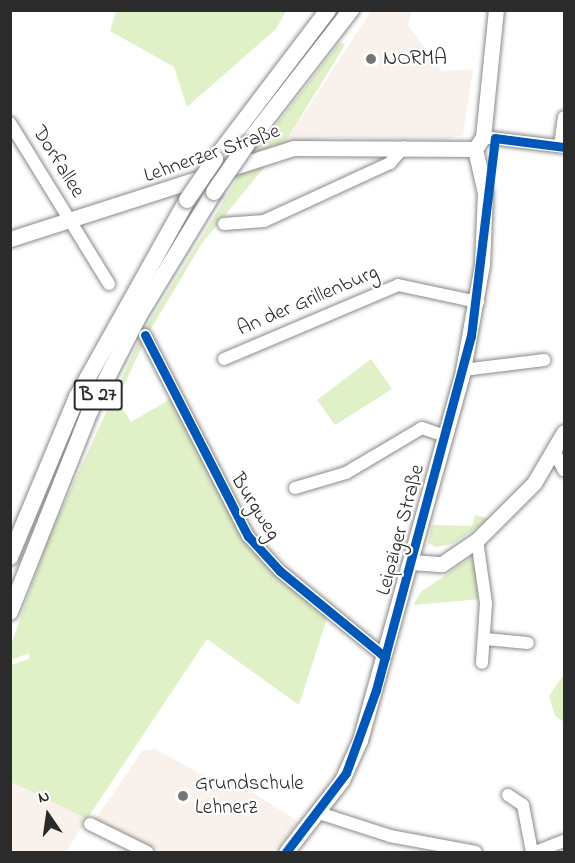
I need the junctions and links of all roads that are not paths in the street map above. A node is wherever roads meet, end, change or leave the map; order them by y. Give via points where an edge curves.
1 (328, 10) edge
2 (351, 10) edge
3 (496, 10) edge
4 (564, 117) edge
5 (10, 123) edge
6 (479, 143) junction
7 (562, 146) edge
8 (404, 147) junction
9 (72, 222) junction
10 (224, 224) dead end
11 (10, 239) edge
12 (108, 284) dead end
13 (478, 302) junction
14 (145, 335) dead end
15 (224, 359) dead end
16 (544, 360) dead end
17 (464, 370) junction
18 (564, 432) edge
19 (445, 436) junction
20 (554, 451) junction
21 (564, 471) edge
22 (296, 488) dead end
23 (477, 540) junction
24 (10, 557) edge
25 (411, 562) junction
26 (10, 612) edge
27 (486, 639) junction
28 (528, 643) dead end
29 (385, 657) junction
30 (482, 663) dead end
31 (508, 795) dead end
32 (319, 813) junction
33 (90, 824) dead end
34 (564, 841) edge
35 (147, 852) edge
36 (286, 852) edge
37 (476, 852) edge
38 (533, 852) edge

1 - 24 highway, B 27, bridge via 188,200 76,398
2 - 26 highway, B 27, bridge via 247,144 138,317 90,411
3 - 6 main road, Leipziger Straße
4 - 7 street
5 - 9 street, Dorfallee
6 - 7 street
6 - 8 main road, Lehnerzer Straße
6 - 13 main road, Leipziger Straße via 485,193
8 - 9 main road, Lehnerzer Straße via 294,148
8 - 10 street via 390,163 264,221
9 - 11 main road, Lehnerzer Straße
9 - 12 street
13 - 15 street, An der Grillenburg via 398,285
13 - 17 main road, Leipziger Straße
14 - 29 street, Burgweg via 248,536 280,571
16 - 17 street
17 - 19 main road, Leipziger Straße
18 - 20 main road
19 - 22 street, Leipziger Straße via 416,430 346,473
19 - 25 main road, Leipziger Straße
20 - 21 street
20 - 23 main road via 521,498
23 - 25 main road via 442,564
23 - 27 street via 483,553
25 - 29 main road, Leipziger Straße
27 - 28 street
27 - 30 street
29 - 32 main road, Leipziger Straße via 353,760
31 - 38 street via 523,805
32 - 36 main road, Leipziger Straße
32 - 37 street via 390,836
33 - 35 street
34 - 38 street

